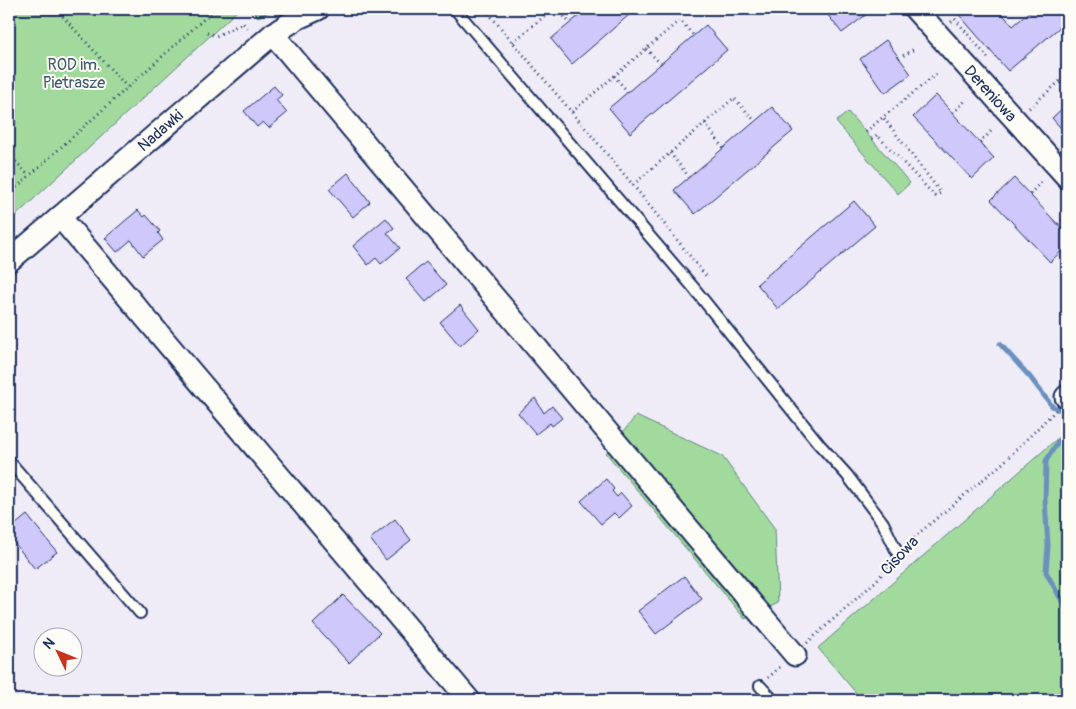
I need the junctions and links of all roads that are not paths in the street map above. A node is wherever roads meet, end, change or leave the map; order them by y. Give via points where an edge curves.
1 (318, 9) edge
2 (455, 9) edge
3 (915, 9) edge
4 (267, 38) junction
5 (1067, 177) edge
6 (60, 217) junction
7 (9, 260) edge
8 (9, 461) edge
9 (898, 554) road end
10 (140, 613) dead end
11 (795, 655) road end
12 (760, 686) road end
13 (469, 700) edge
14 (772, 700) edge

1 - 4 street, Nadawki
2 - 9 lane via 693,287 847,475 884,523
3 - 5 street, Dereniowa
4 - 6 street, Nadawki
4 - 11 street
6 - 7 street, Nadawki
6 - 13 street
8 - 10 lane
12 - 14 lane

